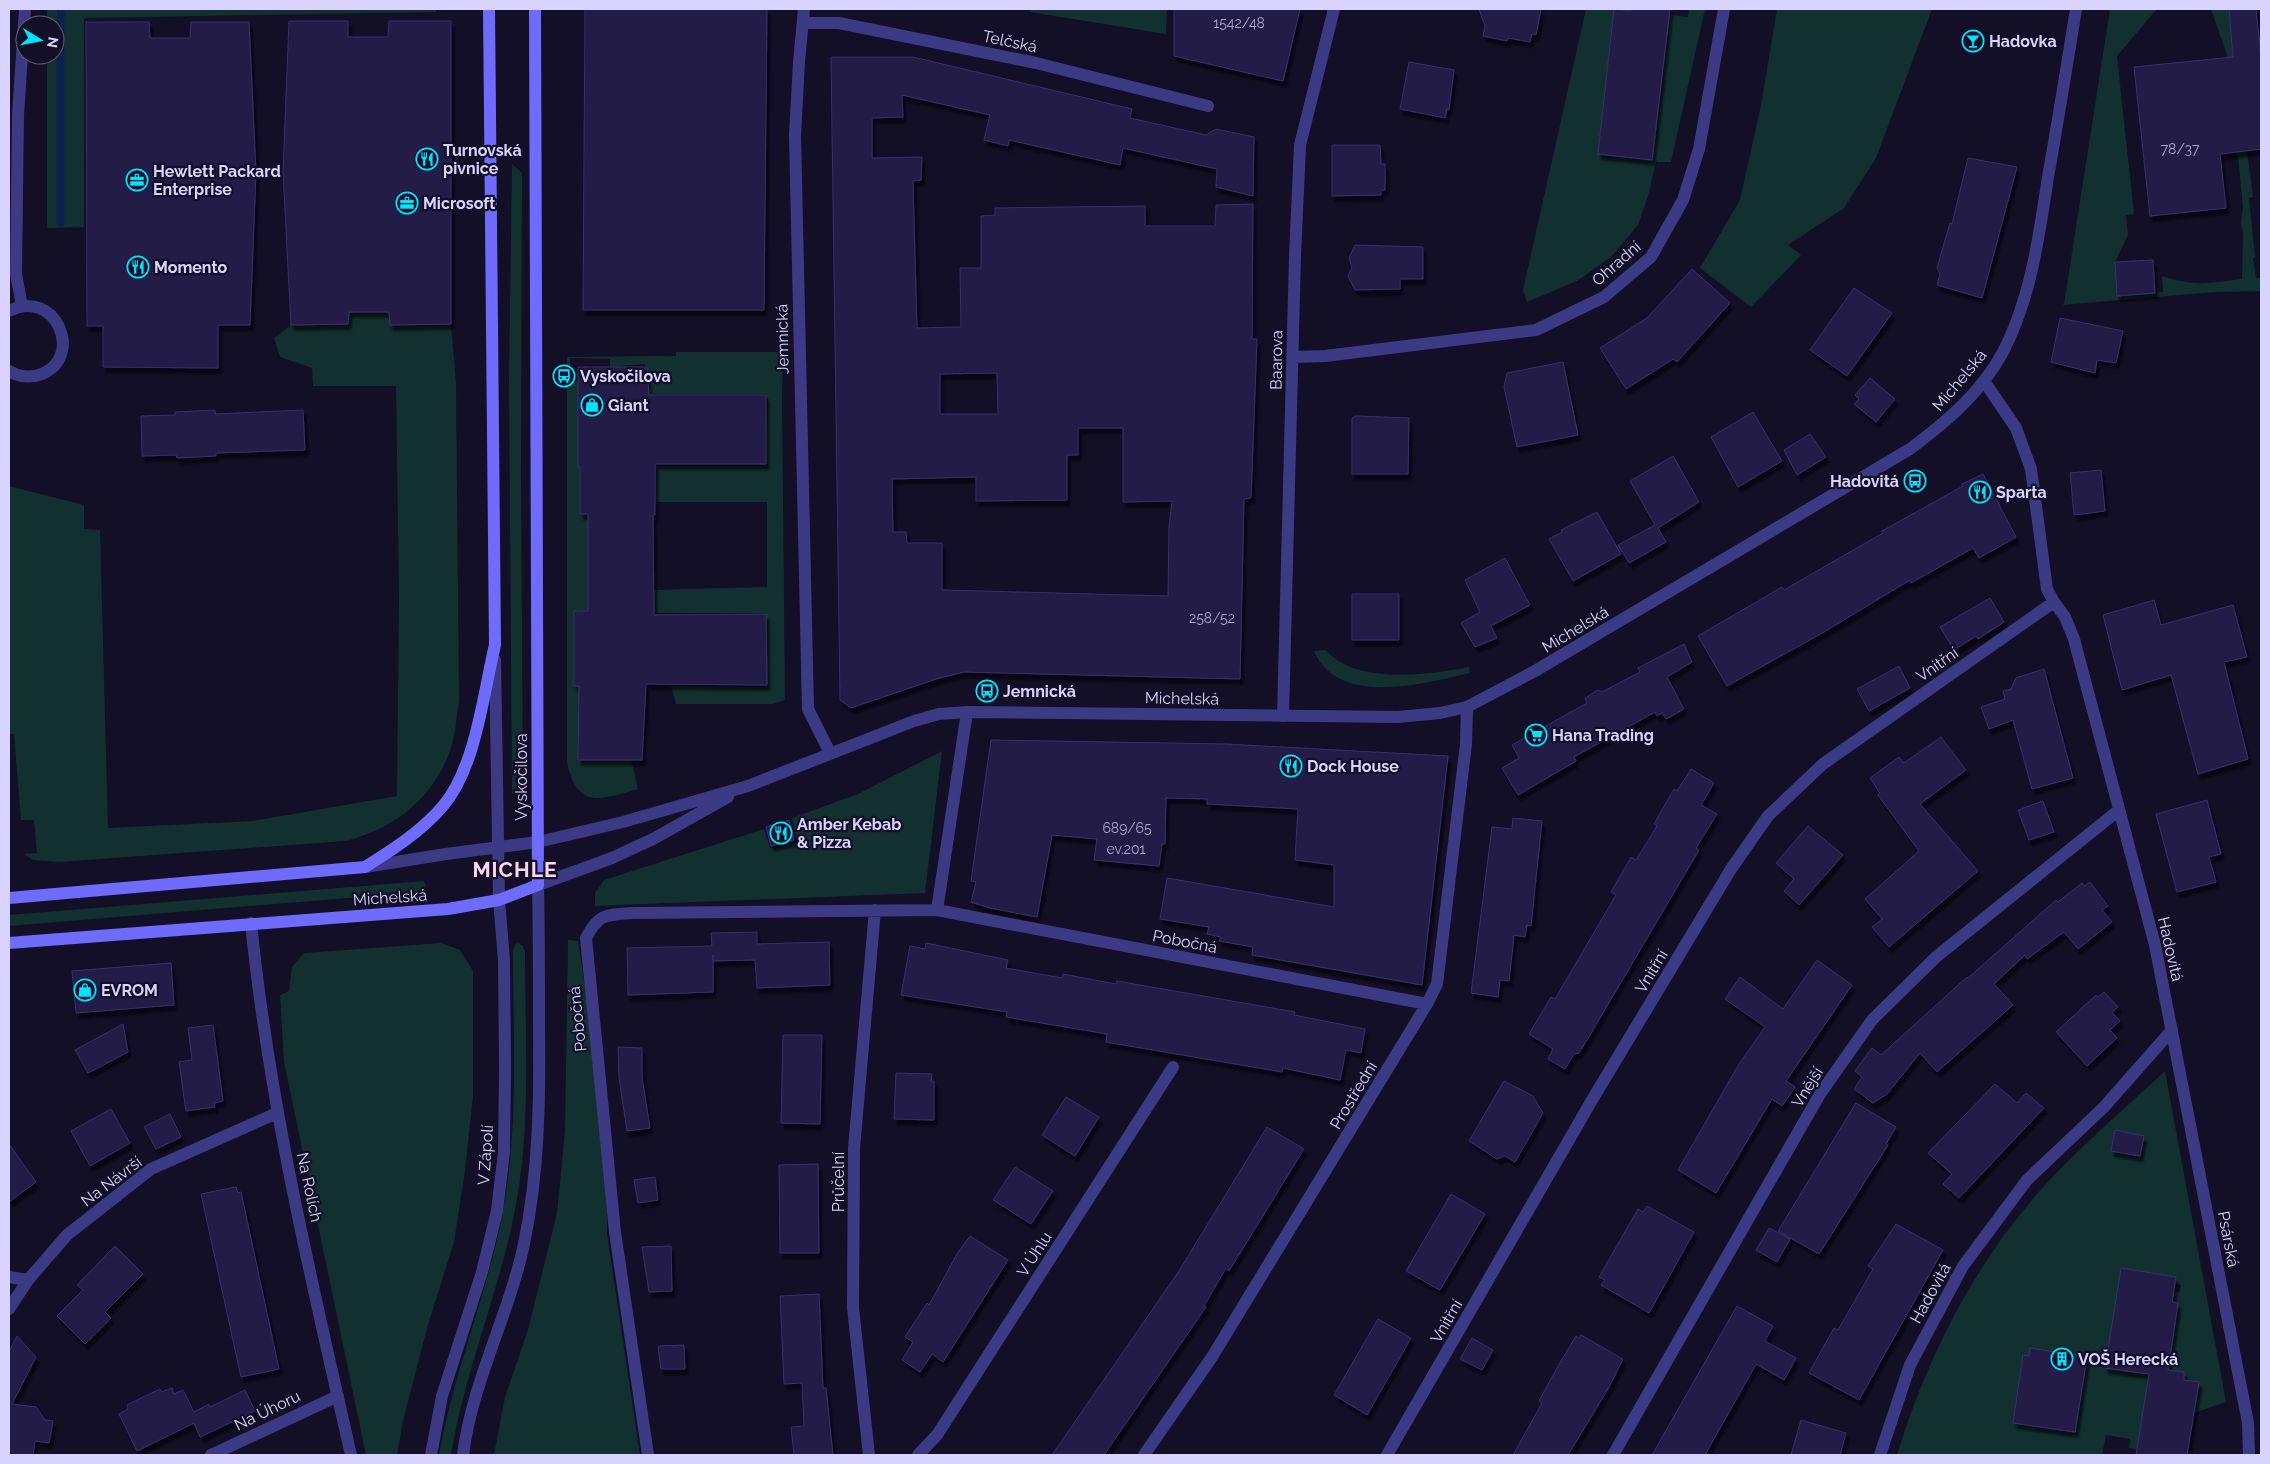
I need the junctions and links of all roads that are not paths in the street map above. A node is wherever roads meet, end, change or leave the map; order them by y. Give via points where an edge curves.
1 (25, 9) edge
2 (489, 9) edge
3 (535, 9) edge
4 (804, 9) edge
5 (1334, 9) edge
6 (1724, 9) edge
7 (2076, 9) edge
8 (804, 23) junction
9 (1208, 106) dead end
10 (22, 306) junction
11 (9, 311) edge
12 (1292, 358) junction
13 (9, 371) edge
14 (1984, 381) junction
15 (2054, 602) junction
16 (495, 645) junction
17 (1468, 707) junction
18 (967, 712) junction
19 (1283, 716) junction
20 (830, 753) junction
21 (748, 786) junction
22 (2118, 810) junction
23 (538, 842) junction
24 (496, 848) junction
25 (365, 867) junction
26 (538, 885) junction
27 (9, 898) edge
28 (499, 900) junction
29 (875, 910) junction
30 (937, 910) junction
31 (251, 923) junction
32 (9, 942) edge
33 (1427, 1004) junction
34 (2172, 1030) junction
35 (1173, 1067) dead end
36 (277, 1113) junction
37 (9, 1277) edge
38 (28, 1280) junction
39 (9, 1309) edge
40 (338, 1396) junction
41 (211, 1455) edge
42 (351, 1455) edge
43 (431, 1455) edge
44 (464, 1455) edge
45 (648, 1455) edge
46 (869, 1455) edge
47 (918, 1455) edge
48 (1144, 1455) edge
49 (1387, 1455) edge
50 (1613, 1455) edge
51 (1880, 1455) edge
52 (2249, 1455) edge

1 - 10 street via 18,124 16,274
2 - 16 main road, Vyskočilova
3 - 23 main road, Vyskočilova
4 - 8 street, Jemnická
5 - 12 street, Baarova via 1300,145
6 - 12 street, Ohradní via 1699,149 1683,200 1651,257 1604,297 1536,330
7 - 14 street, Michelská via 2033,265 2015,325
8 - 9 street, Telčská via 839,23 1017,59
8 - 20 street, Jemnická via 795,136 808,709
10 - 11 street
10 - 13 street via 42,308 54,318 61,330 62,351 58,360 45,372 29,377
12 - 19 street, Baarova
14 - 15 street, Hadovitá via 2016,428 2031,469 2047,589
14 - 17 street, Michelská via 1945,423 1910,449 1535,671
15 - 22 street, Hadovitá via 2065,616 2074,639
15 - 49 street, Vnitřní via 1823,764 1768,816 1731,869 1592,1100
16 - 24 street, Vyskočilova
16 - 25 main road, Vyskočilova via 464,770 449,797 438,812 398,846
17 - 19 street, Michelská via 1398,717
17 - 33 street, Prostřední via 1437,984
18 - 19 street, Michelská
18 - 20 street, Michelská via 939,714 914,721
18 - 30 street
20 - 21 street, Michelská
21 - 23 street, Michelská via 623,822
21 - 26 street, Michelská via 628,850
22 - 34 street, Hadovitá via 2156,945
22 - 50 street, Vnější via 1936,957 1872,1020 1820,1094
23 - 24 street, Michelská
23 - 26 main road, Vyskočilova
24 - 25 street, Michelská
24 - 28 street, V Zápolí
25 - 27 main road, Michelská
26 - 28 main road, Michelská
26 - 44 street via 539,1118 528,1222 515,1277 484,1372
28 - 31 main road, Michelská via 448,909
28 - 43 street, V Zápolí via 504,960 505,1077 504,1152 497,1211 482,1272 442,1396
29 - 30 street, Pobočná
29 - 45 street, Pobočná via 608,915 594,923 586,938 615,1232
29 - 46 street, Průčelní via 854,1148 853,1308
30 - 33 street, Pobočná
31 - 32 main road, Michelská
31 - 36 street, Na Rolích
33 - 48 street, Prostřední via 1212,1358
34 - 51 street, Hadovitá via 2104,1107 2027,1180 1963,1266 1910,1365
34 - 52 street, Psárská via 2248,1423
35 - 47 street, V Úhlu via 937,1435
36 - 38 street, Na Návrší via 151,1169 67,1235
36 - 40 street, Na Rolích
37 - 38 street
38 - 39 street, Na Návrší
40 - 41 street, Na Úhoru
40 - 42 street, Na Rolích

